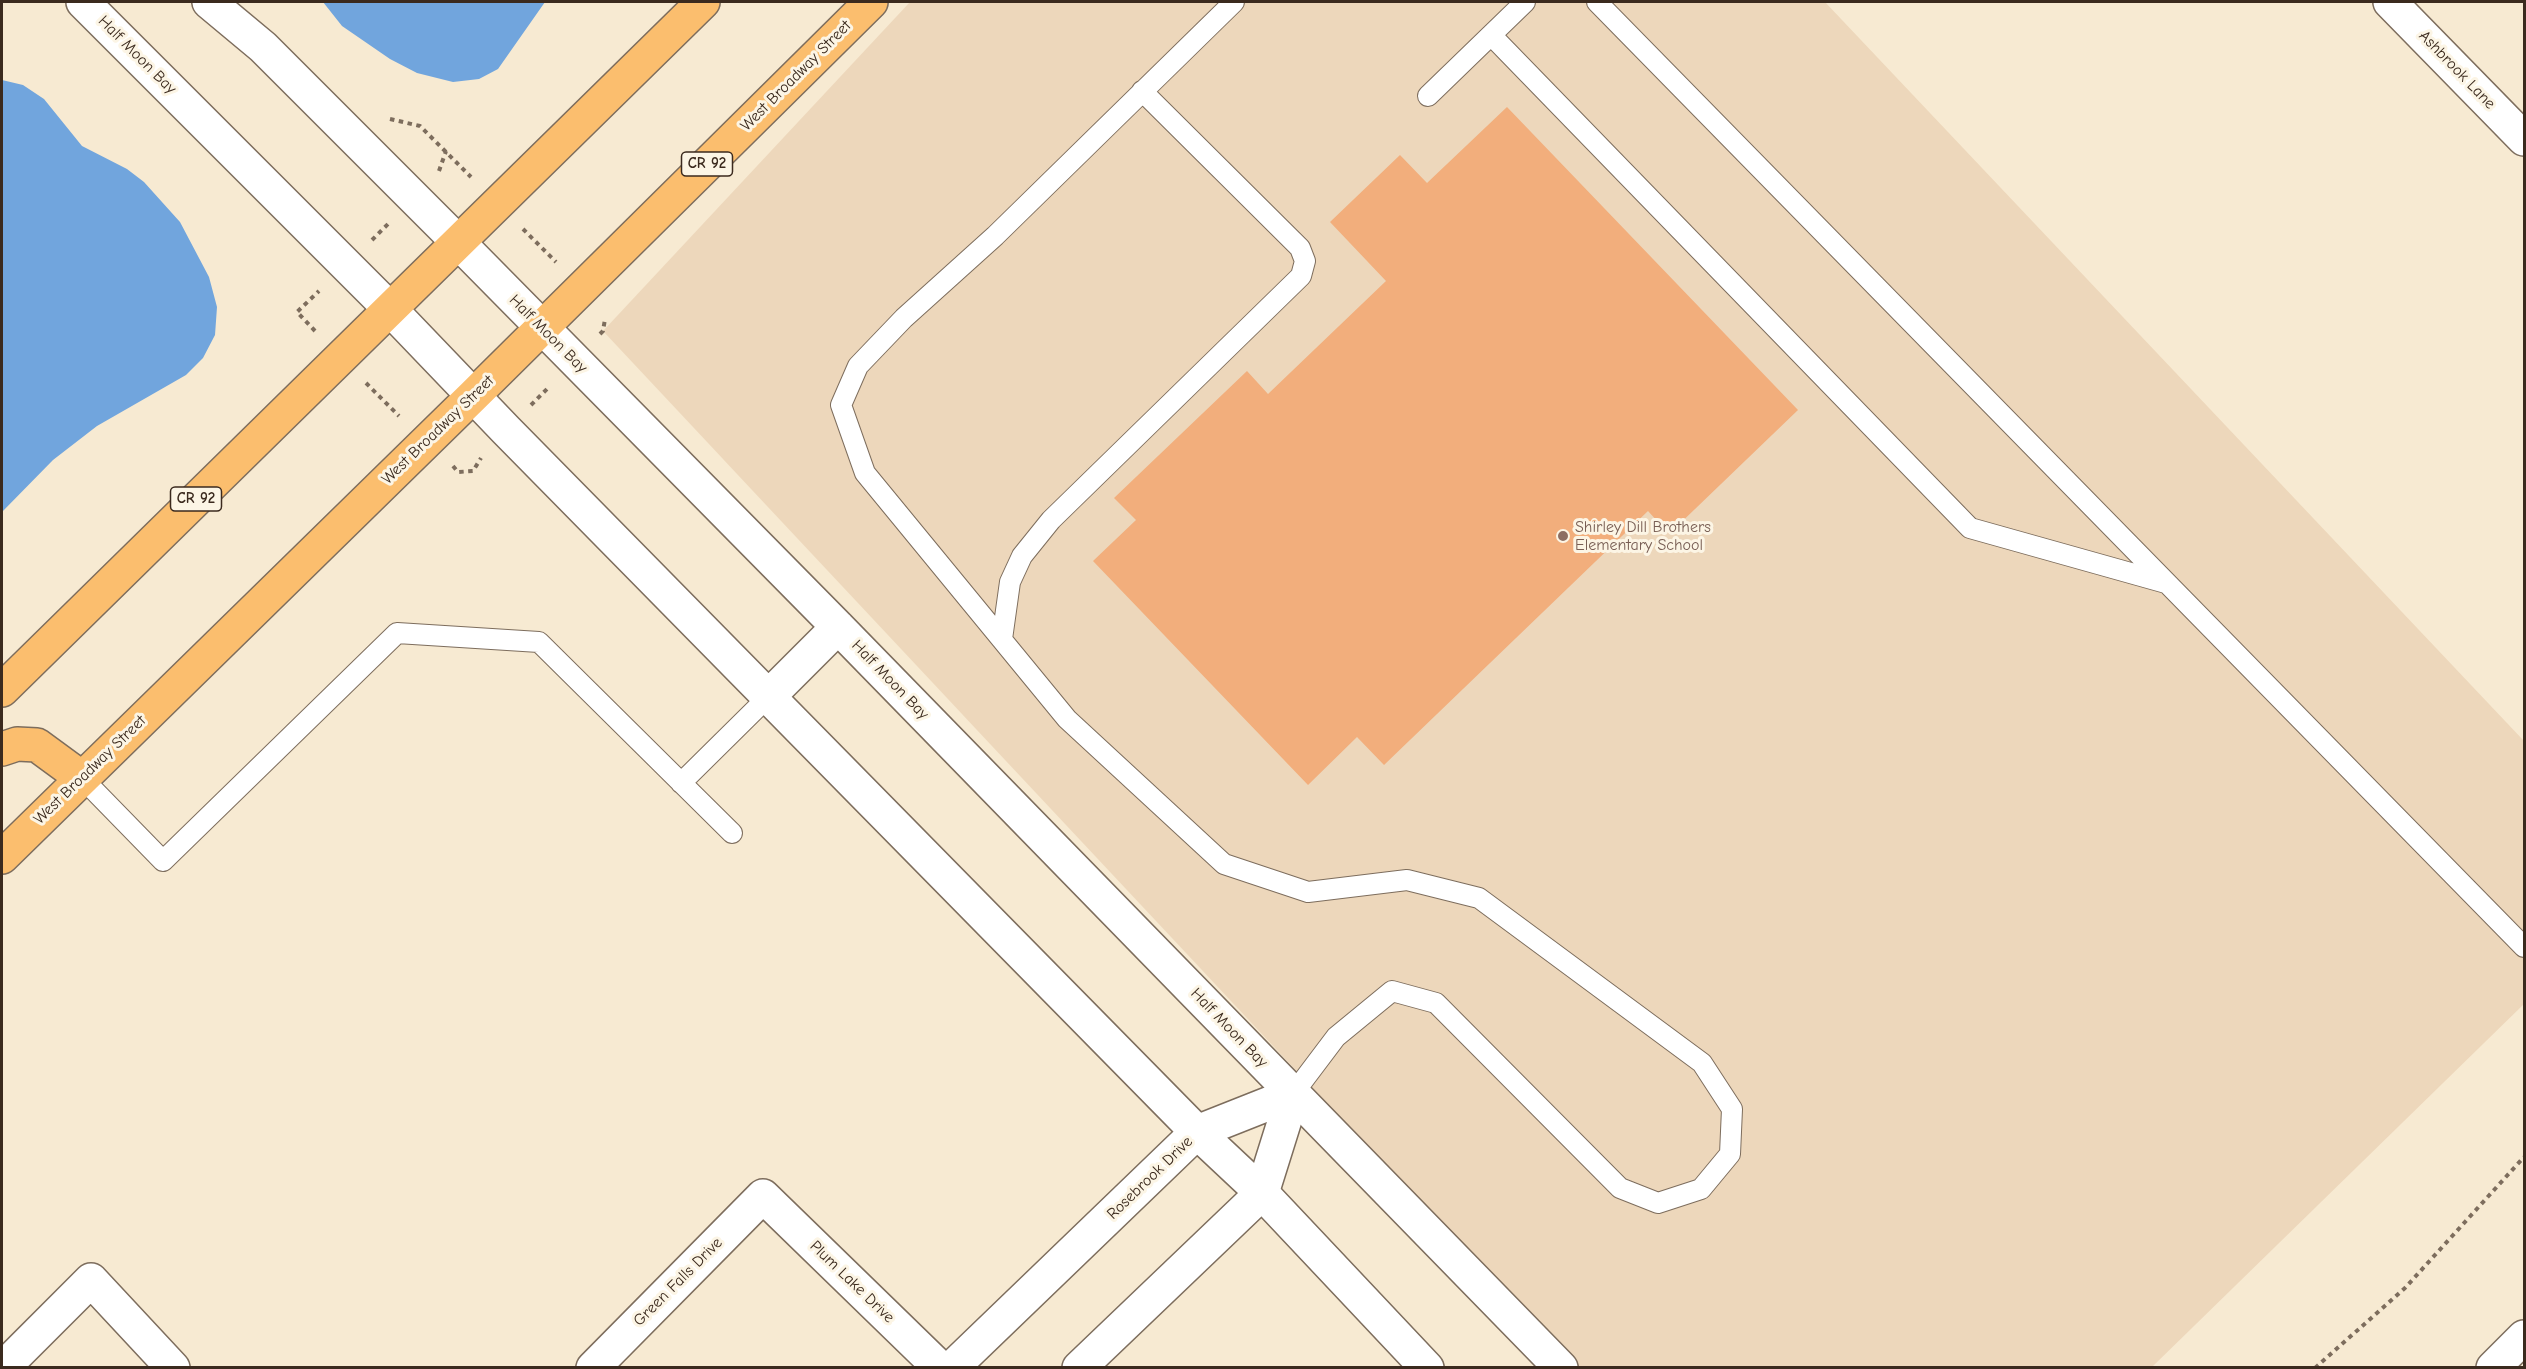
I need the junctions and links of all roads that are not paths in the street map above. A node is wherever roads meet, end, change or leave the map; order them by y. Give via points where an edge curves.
1 (84, 2) edge
2 (209, 2) edge
3 (703, 2) edge
4 (871, 2) edge
5 (1234, 2) edge
6 (1525, 2) edge
7 (1597, 2) edge
8 (2390, 2) edge
9 (1491, 35) junction
10 (1142, 91) junction
11 (1428, 96) dead end
12 (2524, 139) edge
13 (458, 242) junction
14 (390, 309) junction
15 (543, 328) junction
16 (473, 396) junction
17 (2168, 584) junction
18 (838, 627) junction
19 (1002, 639) junction
20 (2, 690) edge
21 (768, 697) junction
22 (2, 749) edge
23 (82, 778) junction
24 (681, 783) junction
25 (732, 833) dead end
26 (2, 857) edge
27 (2524, 947) edge
28 (1293, 1094) junction
29 (1197, 1132) junction
30 (1262, 1193) junction
31 (763, 1196) joint
32 (2524, 1337) edge
33 (3, 1368) edge
34 (173, 1368) edge
35 (593, 1368) edge
36 (940, 1368) edge
37 (952, 1368) edge
38 (1079, 1368) edge
39 (1427, 1368) edge
40 (1561, 1368) edge
41 (2493, 1368) edge

1 - 14 street, Half Moon Bay
2 - 13 street, Half Moon Bay via 263,47
3 - 13 main road, CR 92
4 - 15 main road, West Broadway Street / CR 92
5 - 10 lane
6 - 9 lane
7 - 17 lane
8 - 12 street, Ashbrook Lane
9 - 11 lane
9 - 17 lane via 1970,528
10 - 19 lane via 995,236 904,318 858,366 841,405 865,473
10 - 19 lane via 1300,248 1305,261 1301,276 1051,520 1022,556 1010,582
13 - 14 main road, CR 92
13 - 15 street, Half Moon Bay
14 - 16 street, Half Moon Bay
14 - 20 main road, CR 92
15 - 16 main road, West Broadway Street / CR 92
15 - 18 street, Half Moon Bay
16 - 21 street, Half Moon Bay
16 - 23 main road, West Broadway Street / CR 92
17 - 27 lane
18 - 21 street
18 - 28 street, Half Moon Bay
19 - 28 lane via 1067,719 1224,864 1308,892 1407,880 1479,898 1702,1063 1732,1109 1730,1154 1701,1189 1658,1203 1620,1188 1436,1003 1392,991 1336,1037
21 - 24 lane
21 - 29 street, Half Moon Bay
22 - 23 main road via 17,744 37,745
23 - 24 lane via 163,861 397,633 539,642
23 - 26 main road, West Broadway Street / CR 92
24 - 25 lane
28 - 29 street, Rosebrook Drive
28 - 30 street
28 - 40 street, Half Moon Bay
29 - 30 street, Half Moon Bay
29 - 37 street, Rosebrook Drive
30 - 38 street
30 - 39 street, Half Moon Bay
31 - 35 street, Green Falls Drive
31 - 36 street, Plum Lake Drive
32 - 41 street
33 - 34 street via 91,1280

